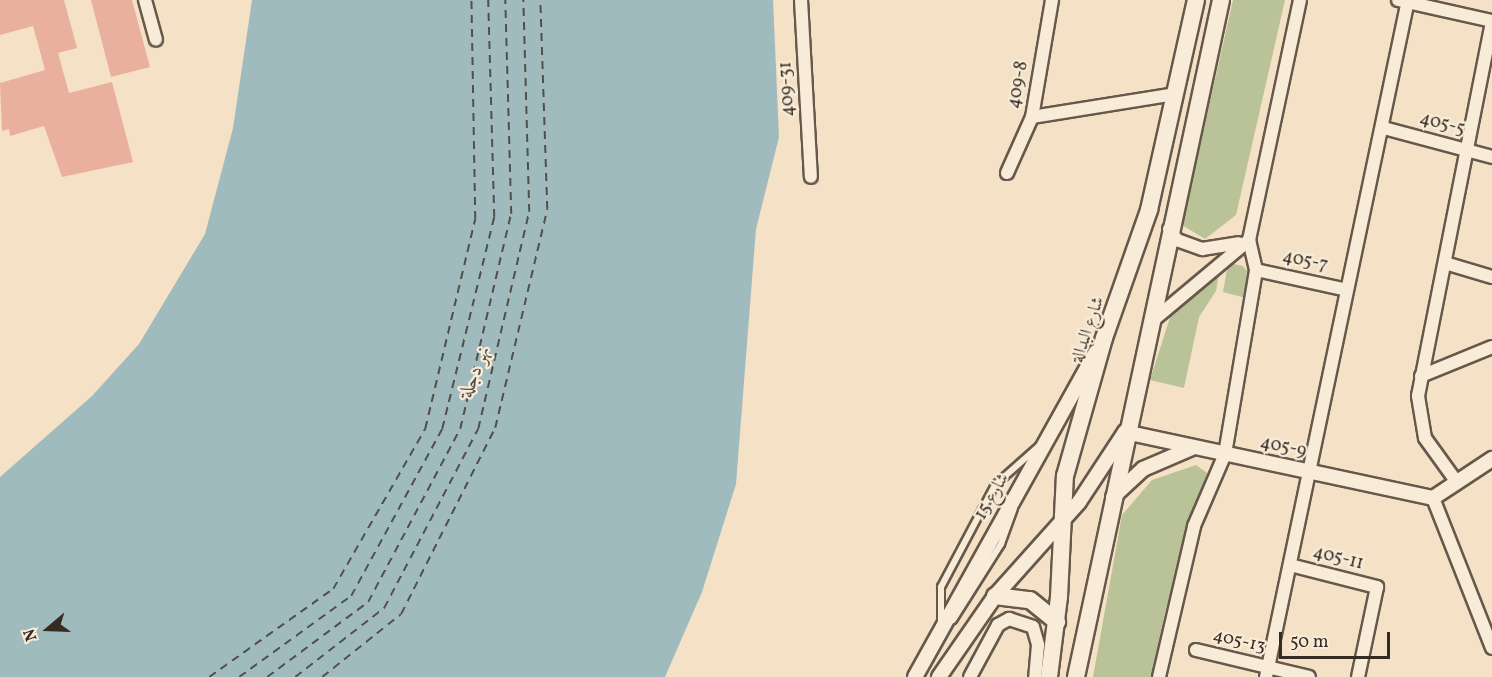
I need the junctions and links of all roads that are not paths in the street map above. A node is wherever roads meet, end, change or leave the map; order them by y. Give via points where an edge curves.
1 (145, 0) edge
2 (801, 0) edge
3 (1052, 0) edge
4 (1196, 0) edge
5 (1221, 0) edge
6 (1300, 0) edge
7 (1404, 1) edge
8 (1492, 21) edge
9 (156, 40) dead end
10 (1176, 94) junction
11 (1032, 117) junction
12 (1383, 128) junction
13 (1470, 151) junction
14 (1492, 157) edge
15 (1007, 173) dead end
16 (811, 177) dead end
17 (1169, 229) junction
18 (1249, 240) junction
19 (1445, 263) junction
20 (1256, 270) junction
21 (1492, 277) edge
22 (1347, 290) junction
23 (1150, 322) junction
24 (1104, 338) junction
25 (1492, 347) edge
26 (1421, 376) junction
27 (1125, 432) junction
28 (1044, 443) junction
29 (1194, 447) junction
30 (1225, 454) junction
31 (1492, 459) edge
32 (1310, 472) junction
33 (1456, 481) junction
34 (1433, 498) junction
35 (1111, 500) junction
36 (1061, 524) junction
37 (1290, 566) junction
38 (995, 596) junction
39 (1057, 622) junction
40 (941, 628) junction
41 (1492, 648) edge
42 (1196, 650) dead end
43 (1267, 672) edge
44 (915, 677) edge
45 (939, 677) edge
46 (970, 677) edge
47 (1035, 677) edge
48 (1049, 677) edge
49 (1076, 677) edge
50 (1159, 677) edge
51 (1309, 677) edge
52 (1358, 677) edge

1 - 9 street
2 - 16 street, 409-31
3 - 11 street, 409-8
4 - 10 main road, شارع البدالة
5 - 17 main road
6 - 18 street
7 - 8 street
7 - 12 street
8 - 13 street
10 - 11 street
10 - 24 main road, شارع البدالة via 1140,242
11 - 15 street, 409-8
12 - 13 street, 405-5
12 - 22 street
13 - 14 street, 405-5
13 - 19 street
17 - 18 street via 1177,240 1202,249
17 - 23 main road
18 - 20 street
18 - 23 street
19 - 21 street
19 - 26 street
20 - 22 street, 405-7
20 - 30 street
22 - 32 street
23 - 27 main road
24 - 28 street, شارع 15
24 - 36 main road, شارع البدالة via 1065,476
25 - 26 street
26 - 33 street via 1418,418 1425,438
27 - 29 street, 405-9
27 - 35 main road
27 - 36 street
28 - 40 street, شارع 15
28 - 40 lane via 995,485 941,587
29 - 30 street, 405-9
29 - 35 street via 1143,469
30 - 32 street, 405-9
30 - 50 street via 1194,526
31 - 33 street
32 - 34 street, 405-9
32 - 37 street
33 - 34 street
34 - 41 street
35 - 49 main road
36 - 38 street
36 - 39 main road, شارع البدالة
37 - 43 street
37 - 52 street, 405-11 via 1377,587
38 - 39 main road via 1029,600
38 - 45 street
39 - 48 main road, شارع البدالة
40 - 44 street, شارع 15
42 - 43 street, 405-13
43 - 51 street, 405-13
46 - 47 street via 998,625 1009,619 1033,627 1038,645

